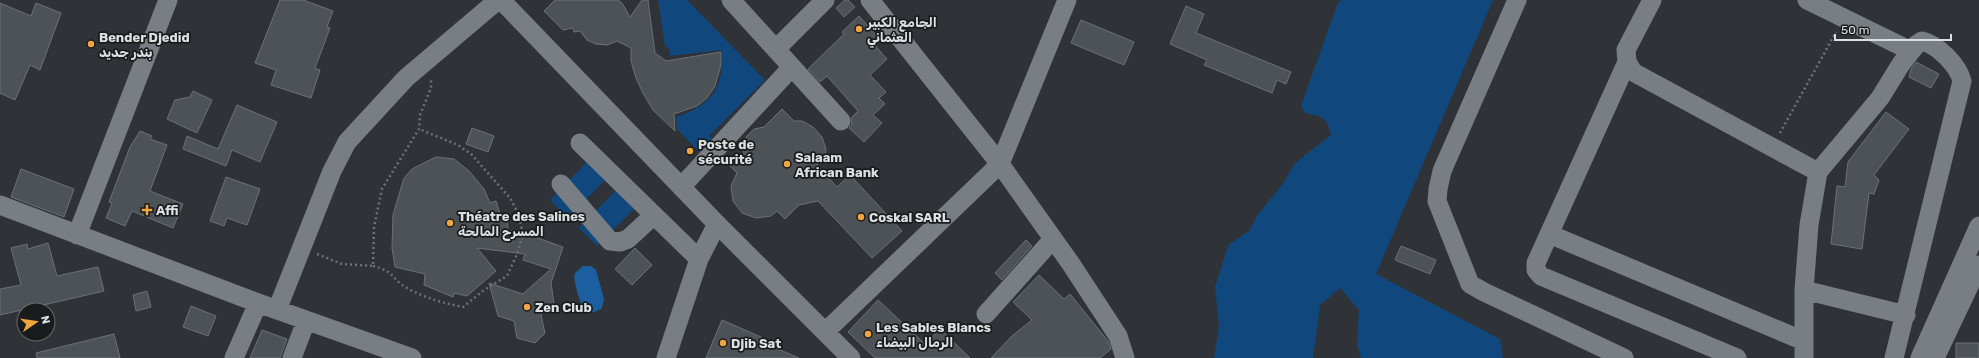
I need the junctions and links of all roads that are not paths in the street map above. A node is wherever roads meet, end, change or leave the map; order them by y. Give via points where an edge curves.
1 (168, 0) edge
2 (499, 0) edge
3 (731, 0) edge
4 (824, 0) edge
5 (870, 0) edge
6 (1067, 0) edge
7 (1517, 0) edge
8 (1652, 0) edge
9 (1806, 0) edge
10 (776, 49) junction
11 (1911, 51) junction
12 (1627, 62) junction
13 (792, 67) junction
14 (841, 121) dead end
15 (580, 143) dead end
16 (1000, 164) junction
17 (1818, 172) junction
18 (561, 184) dead end
19 (681, 186) junction
20 (0, 205) edge
21 (654, 214) junction
22 (717, 224) junction
23 (1979, 226) edge
24 (1549, 234) junction
25 (77, 235) junction
26 (1053, 239) junction
27 (699, 259) junction
28 (1979, 265) edge
29 (1804, 290) junction
30 (258, 303) junction
31 (277, 310) junction
32 (986, 314) dead end
33 (1906, 315) junction
34 (306, 321) junction
35 (825, 332) junction
36 (1804, 349) edge
37 (234, 358) edge
38 (292, 358) edge
39 (412, 358) edge
40 (666, 358) edge
41 (851, 358) edge
42 (1125, 358) edge
43 (1624, 358) edge
44 (1737, 358) edge
45 (1894, 358) edge
46 (1920, 358) edge
47 (1935, 358) edge

1 - 25 street
2 - 19 street
2 - 31 street via 406,78 347,142 332,171
3 - 10 street
4 - 10 street
5 - 16 street
6 - 16 street
7 - 43 street via 1442,171 1437,201 1470,284
8 - 12 street via 1626,50
9 - 11 street
10 - 13 street
11 - 17 street via 1880,98
11 - 33 street via 1922,41 1931,43 1959,71 1962,82
12 - 17 street via 1633,72
12 - 24 street
13 - 14 street
13 - 19 street
15 - 21 street
16 - 26 street
16 - 35 street
17 - 29 street via 1809,226
18 - 21 street via 610,241 620,242 628,239
19 - 22 street
20 - 25 street
21 - 27 street
22 - 27 street
22 - 35 street
23 - 46 street
24 - 36 street
24 - 44 street via 1536,263 1536,270 1541,276
25 - 30 street
26 - 32 street
26 - 42 street via 1118,336
27 - 40 street
28 - 47 street
29 - 33 street
29 - 36 street
30 - 31 street
30 - 37 street
31 - 34 street
33 - 45 street
34 - 38 street
34 - 39 street
35 - 41 street

